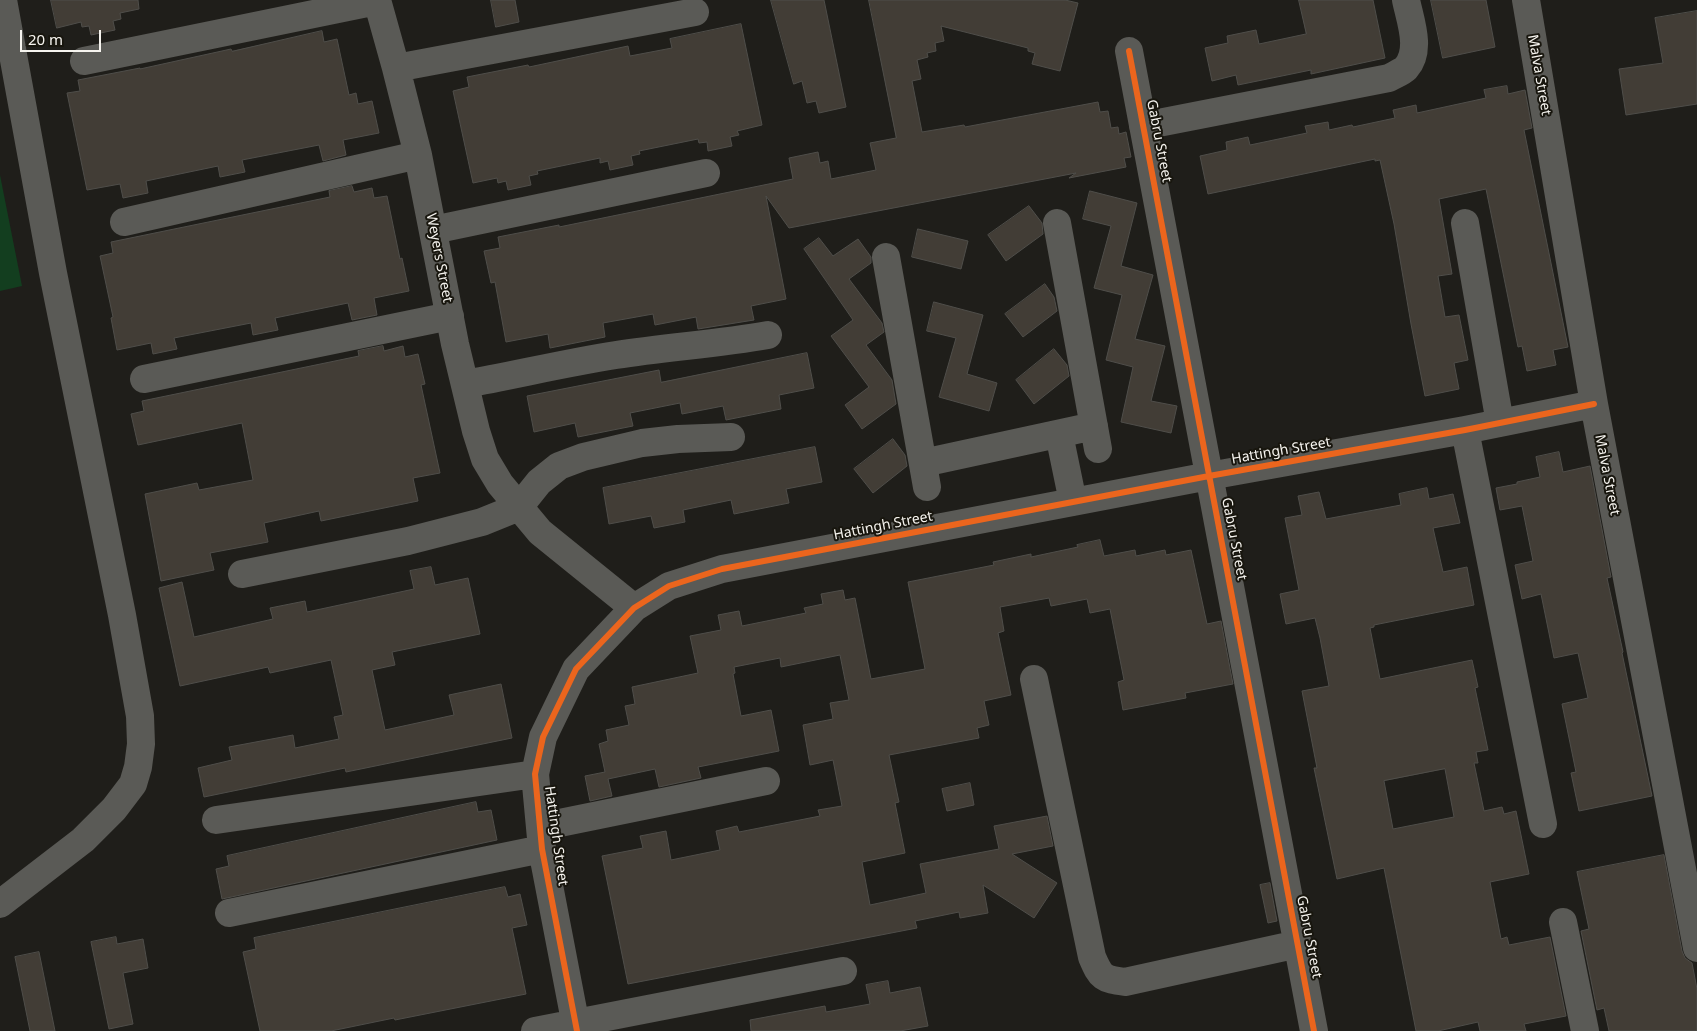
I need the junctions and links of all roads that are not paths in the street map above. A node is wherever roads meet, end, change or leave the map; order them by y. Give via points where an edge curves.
1 (3, 0) edge
2 (377, 0) edge
3 (1406, 0) edge
4 (1526, 0) edge
5 (695, 12) dead end
6 (1129, 51) dead end
7 (84, 61) dead end
8 (396, 68) junction
9 (1143, 126) junction
10 (418, 155) junction
11 (706, 173) dead end
12 (124, 222) dead end
13 (1057, 223) dead end
14 (1464, 223) dead end
15 (434, 230) junction
16 (886, 257) dead end
17 (450, 316) junction
18 (768, 335) dead end
19 (144, 379) dead end
20 (465, 384) junction
21 (1594, 404) junction
22 (1500, 423) junction
23 (1465, 430) junction
24 (1059, 434) junction
25 (731, 437) dead end
26 (1209, 476) junction
27 (1073, 502) junction
28 (519, 507) junction
29 (242, 574) dead end
30 (634, 608) junction
31 (1034, 679) dead end
32 (535, 774) junction
33 (766, 781) dead end
34 (216, 820) dead end
35 (1543, 824) dead end
36 (541, 838) junction
37 (0, 904) edge
38 (229, 913) dead end
39 (1563, 922) dead end
40 (1298, 944) junction
41 (1697, 948) edge
42 (843, 971) dead end
43 (576, 1027) edge
44 (535, 1031) edge
45 (1314, 1031) edge
46 (1585, 1031) edge

1 - 37 street via 53,273 122,615 140,716 141,744 132,784 114,809 83,840
2 - 7 street
2 - 8 street, Weyers Street
3 - 9 street via 1414,53 1406,68 1389,78
4 - 21 street, Malva Street
5 - 8 street
6 - 9 street, Gabru Street
8 - 10 street, Weyers Street
9 - 26 street, Gabru Street
10 - 12 street
10 - 15 street, Weyers Street
11 - 15 street
13 - 24 street via 1096,438
14 - 22 street
15 - 17 street, Weyers Street
16 - 24 street via 925,475
17 - 19 street
17 - 20 street, Weyers Street
18 - 20 street via 661,348
20 - 28 street, Weyers Street via 485,459
21 - 22 street, Hattingh Street
21 - 41 street, Malva Street
22 - 23 street, Hattingh Street
23 - 26 street, Hattingh Street
23 - 35 street
24 - 27 street
25 - 28 street via 642,443 584,457 560,466 539,482
26 - 27 street, Hattingh Street
26 - 40 street, Gabru Street
27 - 30 street, Hattingh Street via 722,569 669,586
28 - 29 street via 482,522 441,533
28 - 30 street, Weyers Street via 540,532
30 - 32 street, Hattingh Street via 576,669 543,737
31 - 40 street via 1098,973 1110,980 1133,981
32 - 34 street
32 - 36 street, Hattingh Street
33 - 36 street
36 - 38 street
36 - 43 street, Hattingh Street
39 - 46 street
40 - 45 street, Gabru Street
42 - 43 street
43 - 44 street

